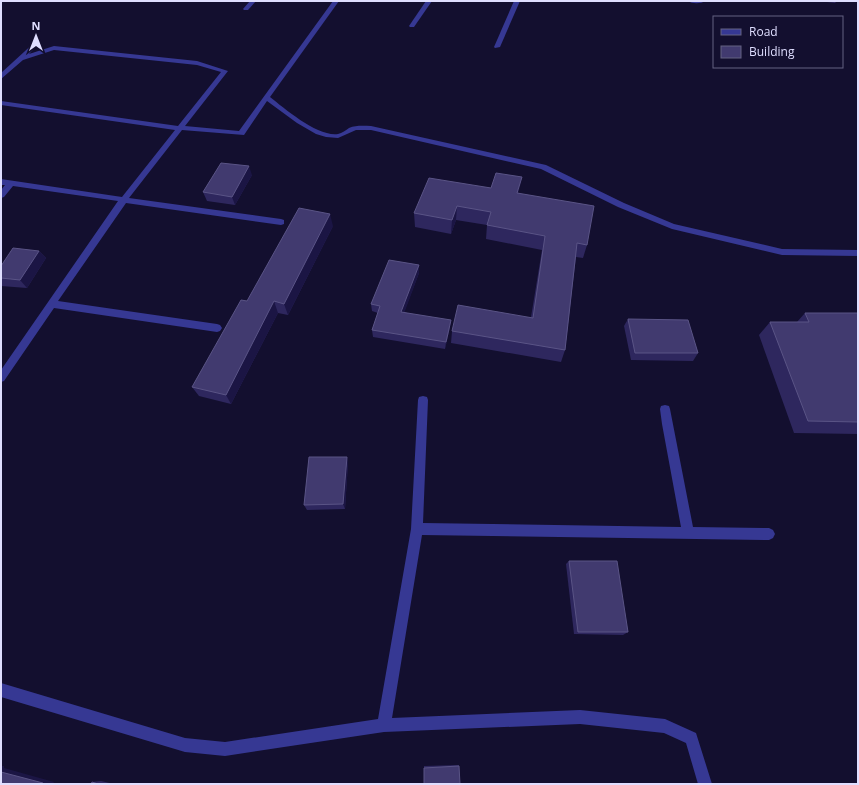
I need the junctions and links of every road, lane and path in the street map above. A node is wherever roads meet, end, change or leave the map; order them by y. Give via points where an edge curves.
1 (253, 1) edge
2 (336, 1) edge
3 (429, 1) edge
4 (517, 1) edge
5 (691, 1) edge
6 (702, 1) edge
7 (246, 10) dead end
8 (412, 26) dead end
9 (36, 43) dead end
10 (498, 47) dead end
11 (21, 58) junction
12 (1, 77) edge
13 (266, 97) junction
14 (1, 103) edge
15 (179, 128) junction
16 (1, 182) edge
17 (11, 183) junction
18 (1, 195) edge
19 (124, 199) junction
20 (281, 222) dead end
21 (858, 253) edge
22 (52, 304) junction
23 (217, 328) dead end
24 (4, 367) edge
25 (1, 378) edge
26 (423, 400) dead end
27 (665, 409) dead end
28 (417, 529) junction
29 (688, 533) junction
30 (769, 534) dead end
31 (1, 690) edge
32 (384, 725) junction
33 (705, 784) edge

1 - 7 street
2 - 13 street
3 - 8 street
4 - 10 street
5 - 6 street
9 - 11 street
11 - 12 street
11 - 15 street via 54,48 198,63 225,72
13 - 15 street via 241,132
13 - 21 street via 296,120 328,136 341,136 361,127 371,128 543,167 672,226 782,252
14 - 15 street
15 - 19 street
16 - 17 street
17 - 18 street
17 - 19 street
19 - 20 street
19 - 22 street
22 - 23 street
22 - 24 street
24 - 25 street
26 - 28 street
27 - 29 street
28 - 29 street
28 - 32 street
29 - 30 street
31 - 32 street via 185,745 225,749
32 - 33 street via 580,717 665,726 691,738

